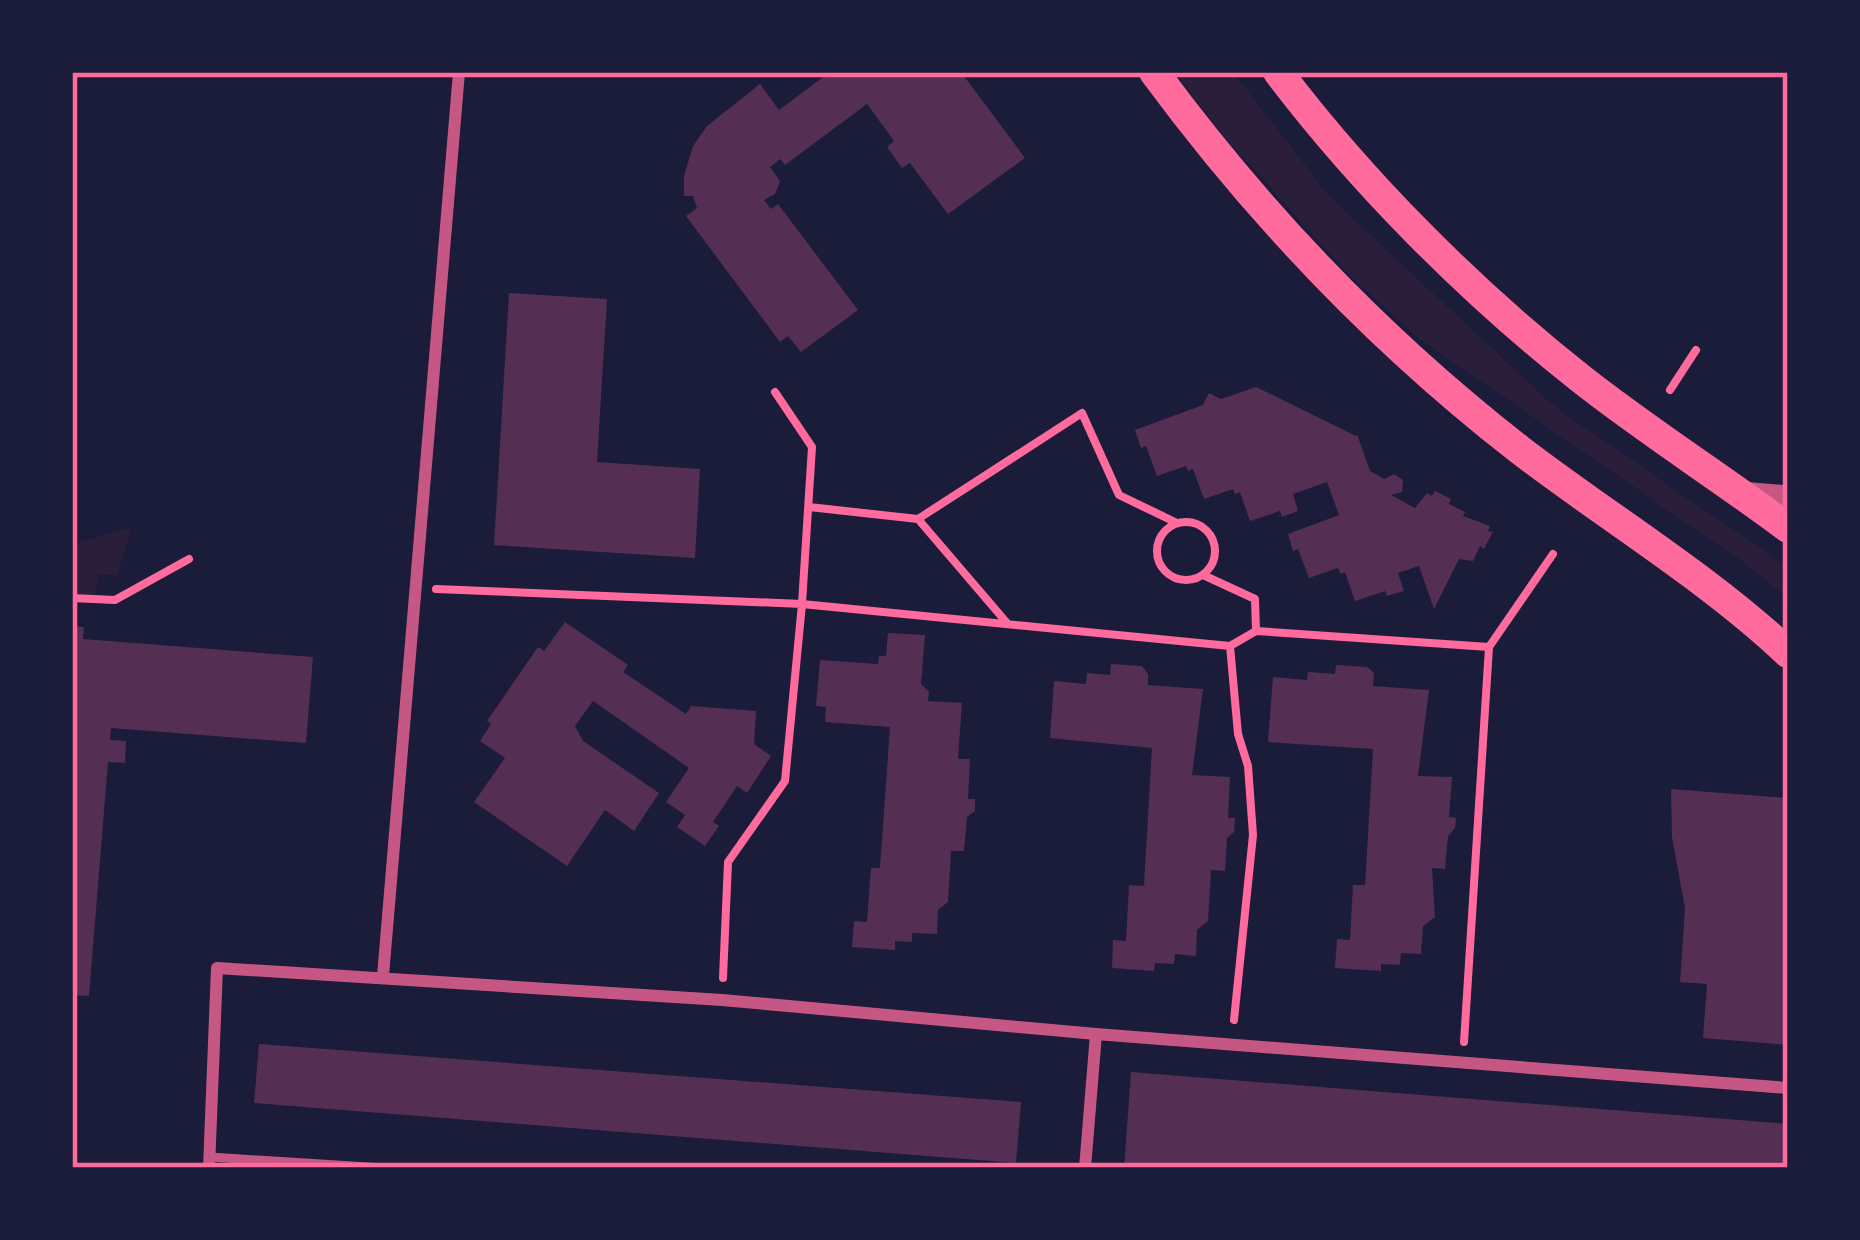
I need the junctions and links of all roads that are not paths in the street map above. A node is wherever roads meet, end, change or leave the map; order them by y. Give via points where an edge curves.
1 (459, 72) edge
2 (1154, 72) edge
3 (1278, 72) edge
4 (1740, 492) junction
5 (1788, 496) edge
6 (1788, 528) edge
7 (1788, 652) edge
8 (383, 976) junction
9 (1096, 1034) junction
10 (1788, 1088) edge
11 (210, 1162) edge
12 (384, 1168) edge
13 (1084, 1168) edge

1 - 8 street
2 - 7 main road via 1208,146 1357,309 1518,448
3 - 4 main road via 1498,307
4 - 5 street
4 - 6 main road
8 - 9 street
8 - 11 street via 218,968
9 - 10 street
9 - 13 street
11 - 12 lane

